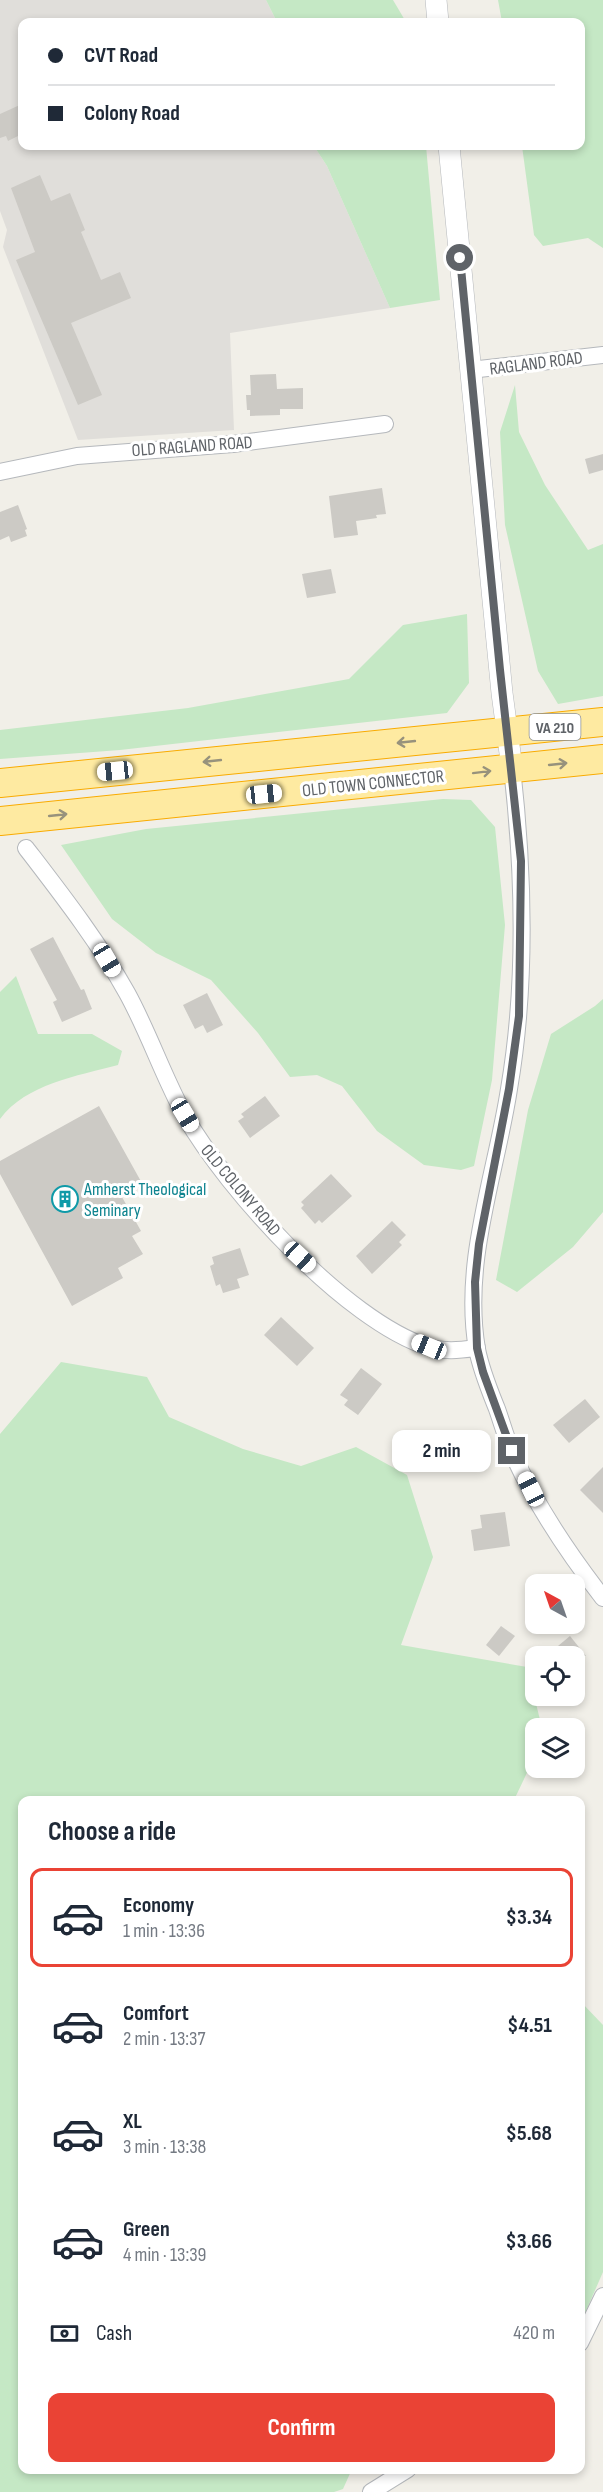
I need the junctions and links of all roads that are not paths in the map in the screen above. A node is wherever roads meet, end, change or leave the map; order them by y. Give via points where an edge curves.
1 (436, 0) edge
2 (438, 18) edge
3 (449, 150) edge
4 (603, 355) edge
5 (470, 370) junction
6 (385, 424) dead end
7 (0, 472) edge
8 (603, 722) edge
9 (507, 732) junction
10 (603, 759) edge
11 (512, 768) junction
12 (0, 783) edge
13 (0, 821) edge
14 (26, 848) dead end
15 (477, 1348) junction
16 (603, 1598) edge
17 (603, 2295) edge
18 (585, 2333) edge
19 (400, 2474) edge
20 (370, 2492) edge

1 - 2 street
3 - 5 street
4 - 5 street, RAGLAND ROAD
5 - 9 street
6 - 7 street, OLD RAGLAND ROAD via 233,444 77,456
8 - 9 highway, OLD TOWN CONNECTOR / VA 210
9 - 11 street
9 -> 12 highway, OLD TOWN CONNECTOR / VA 210
11 -> 10 highway, OLD TOWN CONNECTOR / VA 210
13 -> 11 highway, OLD TOWN CONNECTOR / VA 210
11 - 15 street via 521,861 519,1016 479,1244 475,1282
14 - 15 street, OLD COLONY ROAD via 96,943 127,993 185,1115 231,1184 285,1242 372,1319 429,1347 453,1351
15 - 16 street via 512,1451 531,1489
17 - 18 street
19 - 20 street

